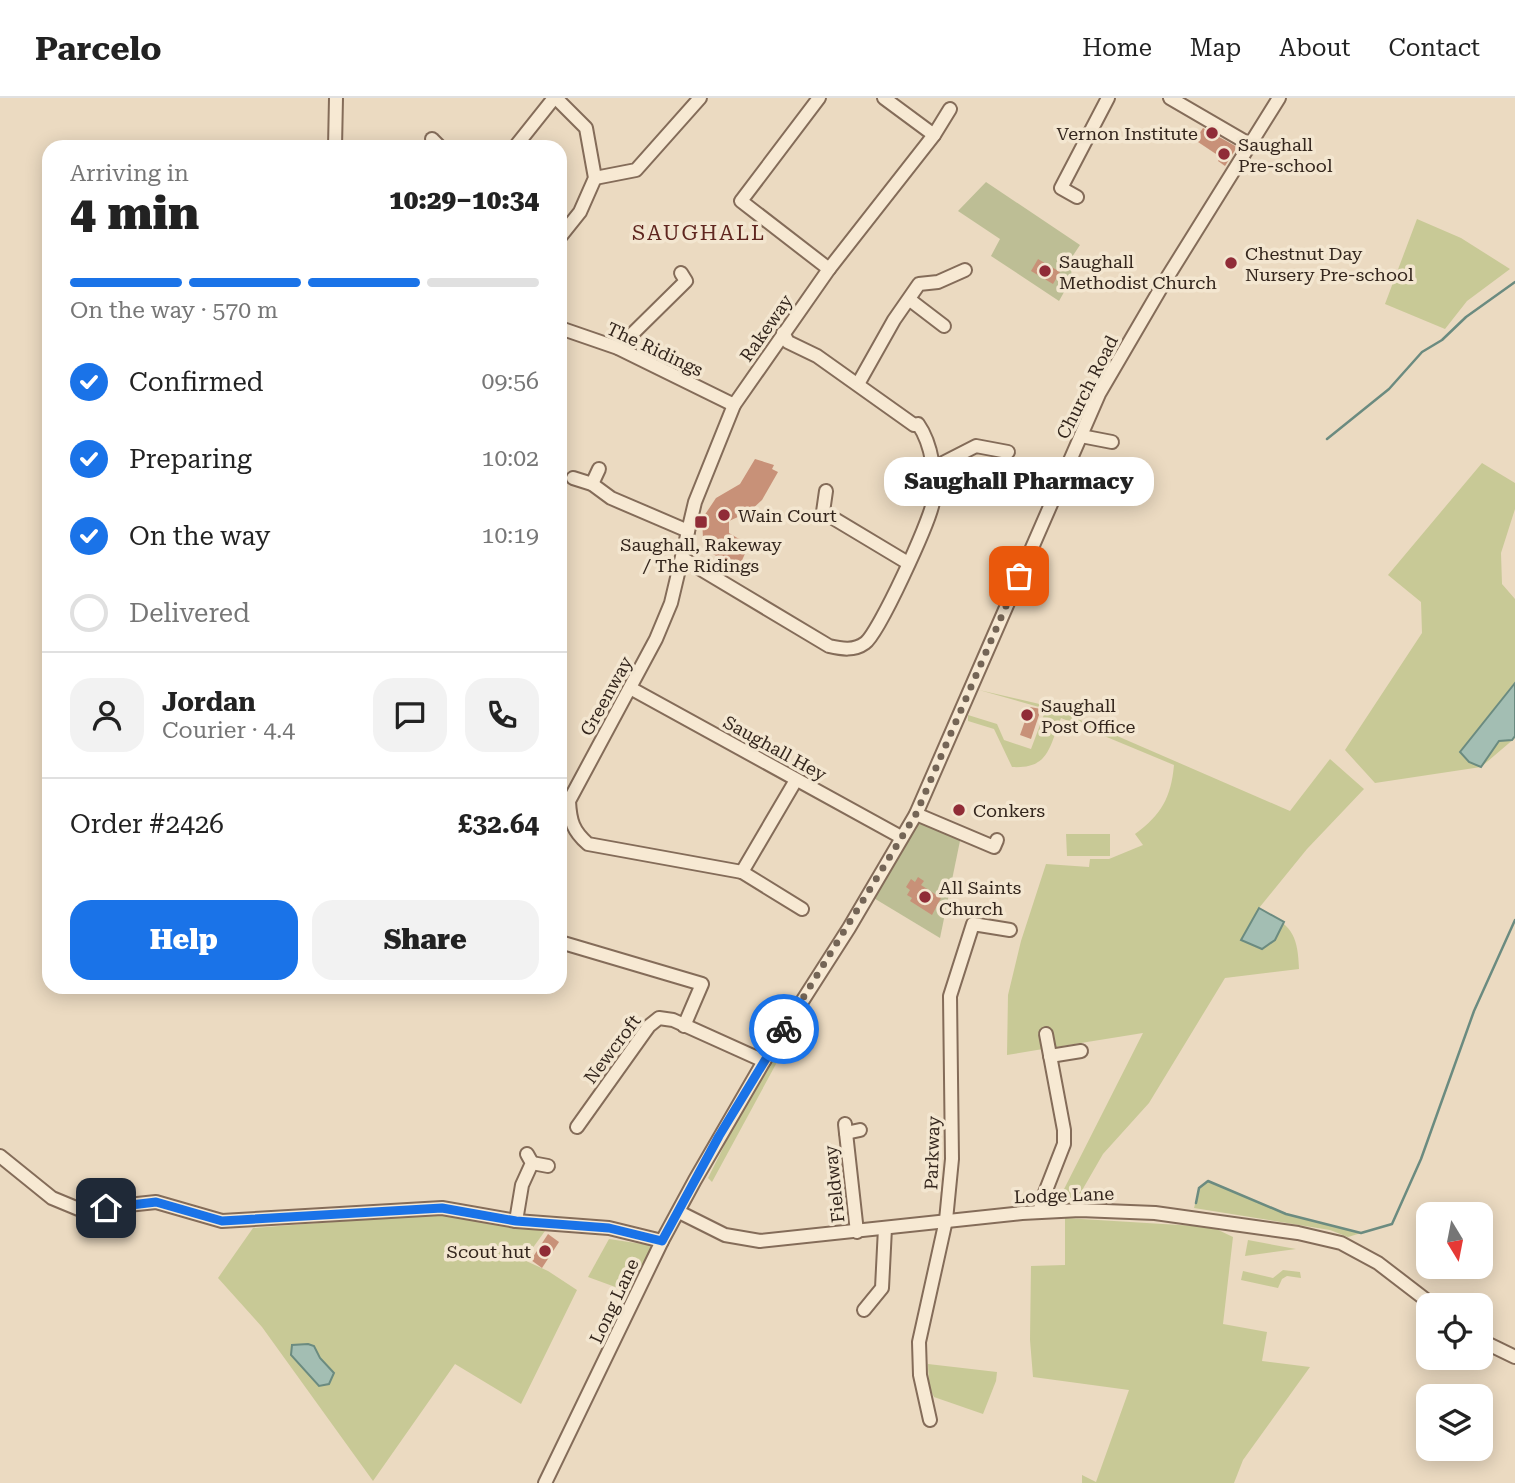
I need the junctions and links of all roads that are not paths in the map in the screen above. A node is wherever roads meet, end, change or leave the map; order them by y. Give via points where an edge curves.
1 (336, 98) edge
2 (555, 98) edge
3 (700, 98) edge
4 (819, 98) edge
5 (884, 98) edge
6 (1108, 98) edge
7 (1170, 98) edge
8 (1279, 98) edge
9 (1187, 102) edge
10 (950, 109) dead end
11 (934, 135) junction
12 (335, 140) edge
13 (521, 140) edge
14 (1250, 144) junction
15 (595, 178) junction
16 (1077, 197) dead end
17 (567, 228) edge
18 (829, 269) junction
19 (965, 270) dead end
20 (688, 281) dead end
21 (911, 296) junction
22 (944, 326) dead end
23 (567, 330) edge
24 (783, 333) junction
25 (618, 348) junction
26 (858, 384) junction
27 (734, 405) junction
28 (1081, 436) junction
29 (1112, 442) dead end
30 (1008, 452) dead end
31 (933, 468) junction
32 (599, 469) dead end
33 (573, 478) dead end
34 (592, 484) junction
35 (826, 491) dead end
36 (688, 531) junction
37 (908, 563) junction
38 (681, 564) junction
39 (632, 689) junction
40 (796, 780) junction
41 (916, 814) junction
42 (901, 837) junction
43 (994, 848) dead end
44 (742, 872) junction
45 (803, 909) dead end
46 (1010, 930) dead end
47 (567, 944) edge
48 (684, 1026) junction
49 (1046, 1034) dead end
50 (1081, 1051) dead end
51 (1050, 1056) junction
52 (764, 1061) junction
53 (577, 1126) dead end
54 (860, 1130) dead end
55 (719, 1136) joint
56 (0, 1156) edge
57 (548, 1167) dead end
58 (680, 1212) junction
59 (1040, 1212) junction
60 (946, 1220) junction
61 (516, 1221) junction
62 (885, 1228) junction
63 (856, 1232) junction
64 (662, 1241) junction
65 (1417, 1293) edge
66 (864, 1310) dead end
67 (1493, 1346) edge
68 (1515, 1357) edge
69 (930, 1420) dead end
70 (545, 1483) edge

1 - 12 street
2 - 13 street
2 - 15 street via 586,128
3 - 15 street via 636,170
4 - 18 street via 741,201
5 - 11 street
6 - 16 street via 1057,185
7 - 9 street
8 - 14 street, Church Road
9 - 14 street
10 - 11 street, Rakeway
11 - 18 street, Rakeway
14 - 28 street, Church Road via 1112,373
15 - 17 street
18 - 24 street, Rakeway
19 - 21 street via 938,282 919,284
20 - 25 street
21 - 22 street
21 - 26 street
23 - 25 street, The Ridings
24 - 26 street via 788,342
24 - 27 street, Rakeway
25 - 27 street, The Ridings
26 - 31 street via 918,424
27 - 36 street, Rakeway
28 - 29 street
28 - 41 street, Church Road
30 - 31 street via 976,446
31 - 37 street via 933,505
32 - 34 street
33 - 34 street
34 - 36 street via 611,498
35 - 37 street via 819,515
36 - 38 street, Rakeway
37 - 38 street via 876,631 866,643 843,650
38 - 39 street, Greenway via 671,603
39 - 40 street, Saughall Hey
39 - 44 street, Greenway via 569,801 570,821 578,835 588,844
40 - 42 street, Saughall Hey
40 - 44 street
41 - 42 street, Church Road
41 - 43 street
42 - 52 street, Church Road
44 - 45 street, Greenway
46 - 60 street, Parkway via 974,923 950,996 952,1160
47 - 48 street via 706,984
48 - 52 street, Newcroft
48 - 53 street, Newcroft via 659,1018 652,1023
49 - 51 street
50 - 51 street
51 - 59 street via 1064,1144
52 - 55 street, Church Road
54 - 63 street, Fieldway via 845,1129
55 - 58 street, Long Lane
56 - 61 street via 52,1198 82,1210 156,1202 232,1221 442,1208
57 - 61 street via 529,1158
58 - 63 street, Lodge Lane via 725,1235 751,1241
58 - 64 street, Long Lane
59 - 60 street, Lodge Lane
59 - 65 street, Lodge Lane via 1155,1213 1319,1237 1368,1255
60 - 62 street, Lodge Lane
60 - 69 street, Parkway via 919,1342 919,1375
61 - 64 street via 609,1228
62 - 63 street, Lodge Lane
62 - 66 street via 882,1288
64 - 70 street, Long Lane
67 - 68 street

